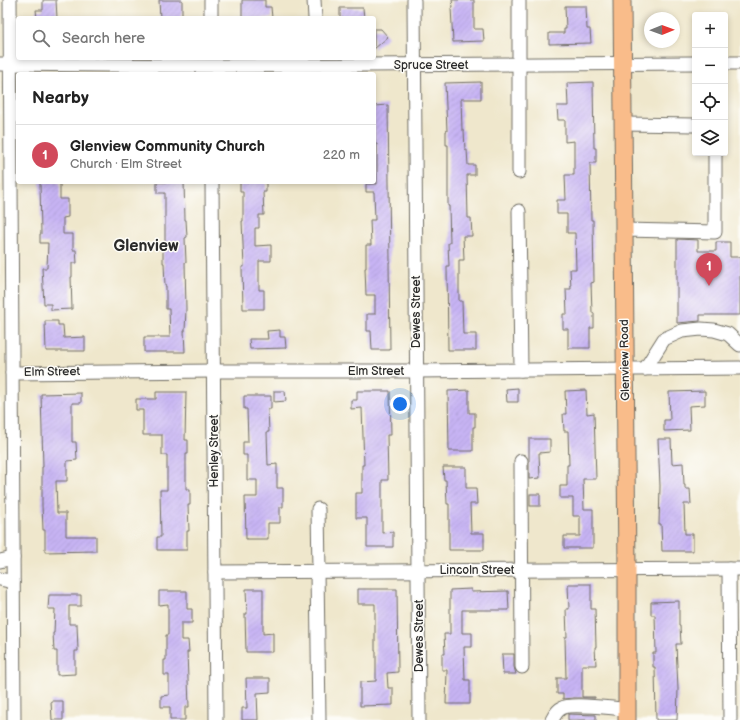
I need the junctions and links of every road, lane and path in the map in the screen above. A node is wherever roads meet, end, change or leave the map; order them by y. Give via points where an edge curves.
1 (10, 0) edge
2 (211, 0) edge
3 (314, 0) edge
4 (414, 0) edge
5 (519, 0) edge
6 (622, 0) edge
7 (211, 16) edge
8 (315, 16) edge
9 (315, 62) edge
10 (692, 63) edge
11 (728, 63) edge
12 (740, 63) edge
13 (5, 64) edge
14 (415, 64) junction
15 (519, 64) junction
16 (622, 64) junction
17 (212, 66) edge
18 (623, 124) junction
19 (692, 125) edge
20 (715, 156) edge
21 (519, 172) dead end
22 (212, 184) edge
23 (519, 211) dead end
24 (624, 230) junction
25 (740, 345) edge
26 (740, 368) edge
27 (625, 369) junction
28 (646, 369) junction
29 (521, 370) junction
30 (214, 371) junction
31 (417, 371) junction
32 (12, 373) junction
33 (521, 460) dead end
34 (318, 509) dead end
35 (13, 558) junction
36 (0, 561) edge
37 (734, 569) edge
38 (418, 570) junction
39 (522, 570) junction
40 (627, 570) junction
41 (318, 571) junction
42 (215, 572) junction
43 (0, 579) edge
44 (13, 582) junction
45 (522, 668) dead end
46 (627, 715) edge
47 (14, 720) edge
48 (216, 720) edge
49 (319, 720) edge
50 (419, 720) edge
51 (552, 720) edge
52 (730, 720) edge

1 - 13 street
2 - 7 street
3 - 8 street
4 - 14 street, Dewes Street
5 - 15 street
6 - 16 main road, Glenview Road
9 - 14 street, Spruce Street
9 - 17 street, Spruce Street
10 - 16 street, Spruce Street
11 - 12 street
13 - 17 street, Spruce Street
13 - 32 street
14 - 15 street, Spruce Street
14 - 31 street, Dewes Street
15 - 16 street, Spruce Street
15 - 21 street
16 - 18 main road, Glenview Road
18 - 19 street
18 - 24 main road, Glenview Road
20 - 24 street via 715,232
22 - 30 street, Henley Street
23 - 29 street
24 - 27 main road, Glenview Road
25 - 28 street via 728,334 714,330 682,331 664,339
26 - 28 street, Elm Street
27 - 28 street, Elm Street
27 - 29 street, Elm Street
27 - 40 main road, Glenview Road
29 - 31 street, Elm Street
30 - 31 street, Elm Street
30 - 32 street, Elm Street
30 - 42 street, Henley Street
31 - 38 street, Dewes Street
32 - 35 street
33 - 39 street
34 - 41 street
35 - 36 street
35 - 44 street
37 - 40 street, Lincoln Street
37 - 52 street
38 - 39 street, Lincoln Street
38 - 41 street, Lincoln Street
38 - 50 street, Dewes Street
39 - 40 street, Lincoln Street
39 - 45 street
40 - 46 main road, Glenview Road
41 - 42 street, Lincoln Street
41 - 49 street
42 - 48 street, Henley Street
43 - 44 street
44 - 47 street
46 - 51 street via 598,707 566,706 556,713

